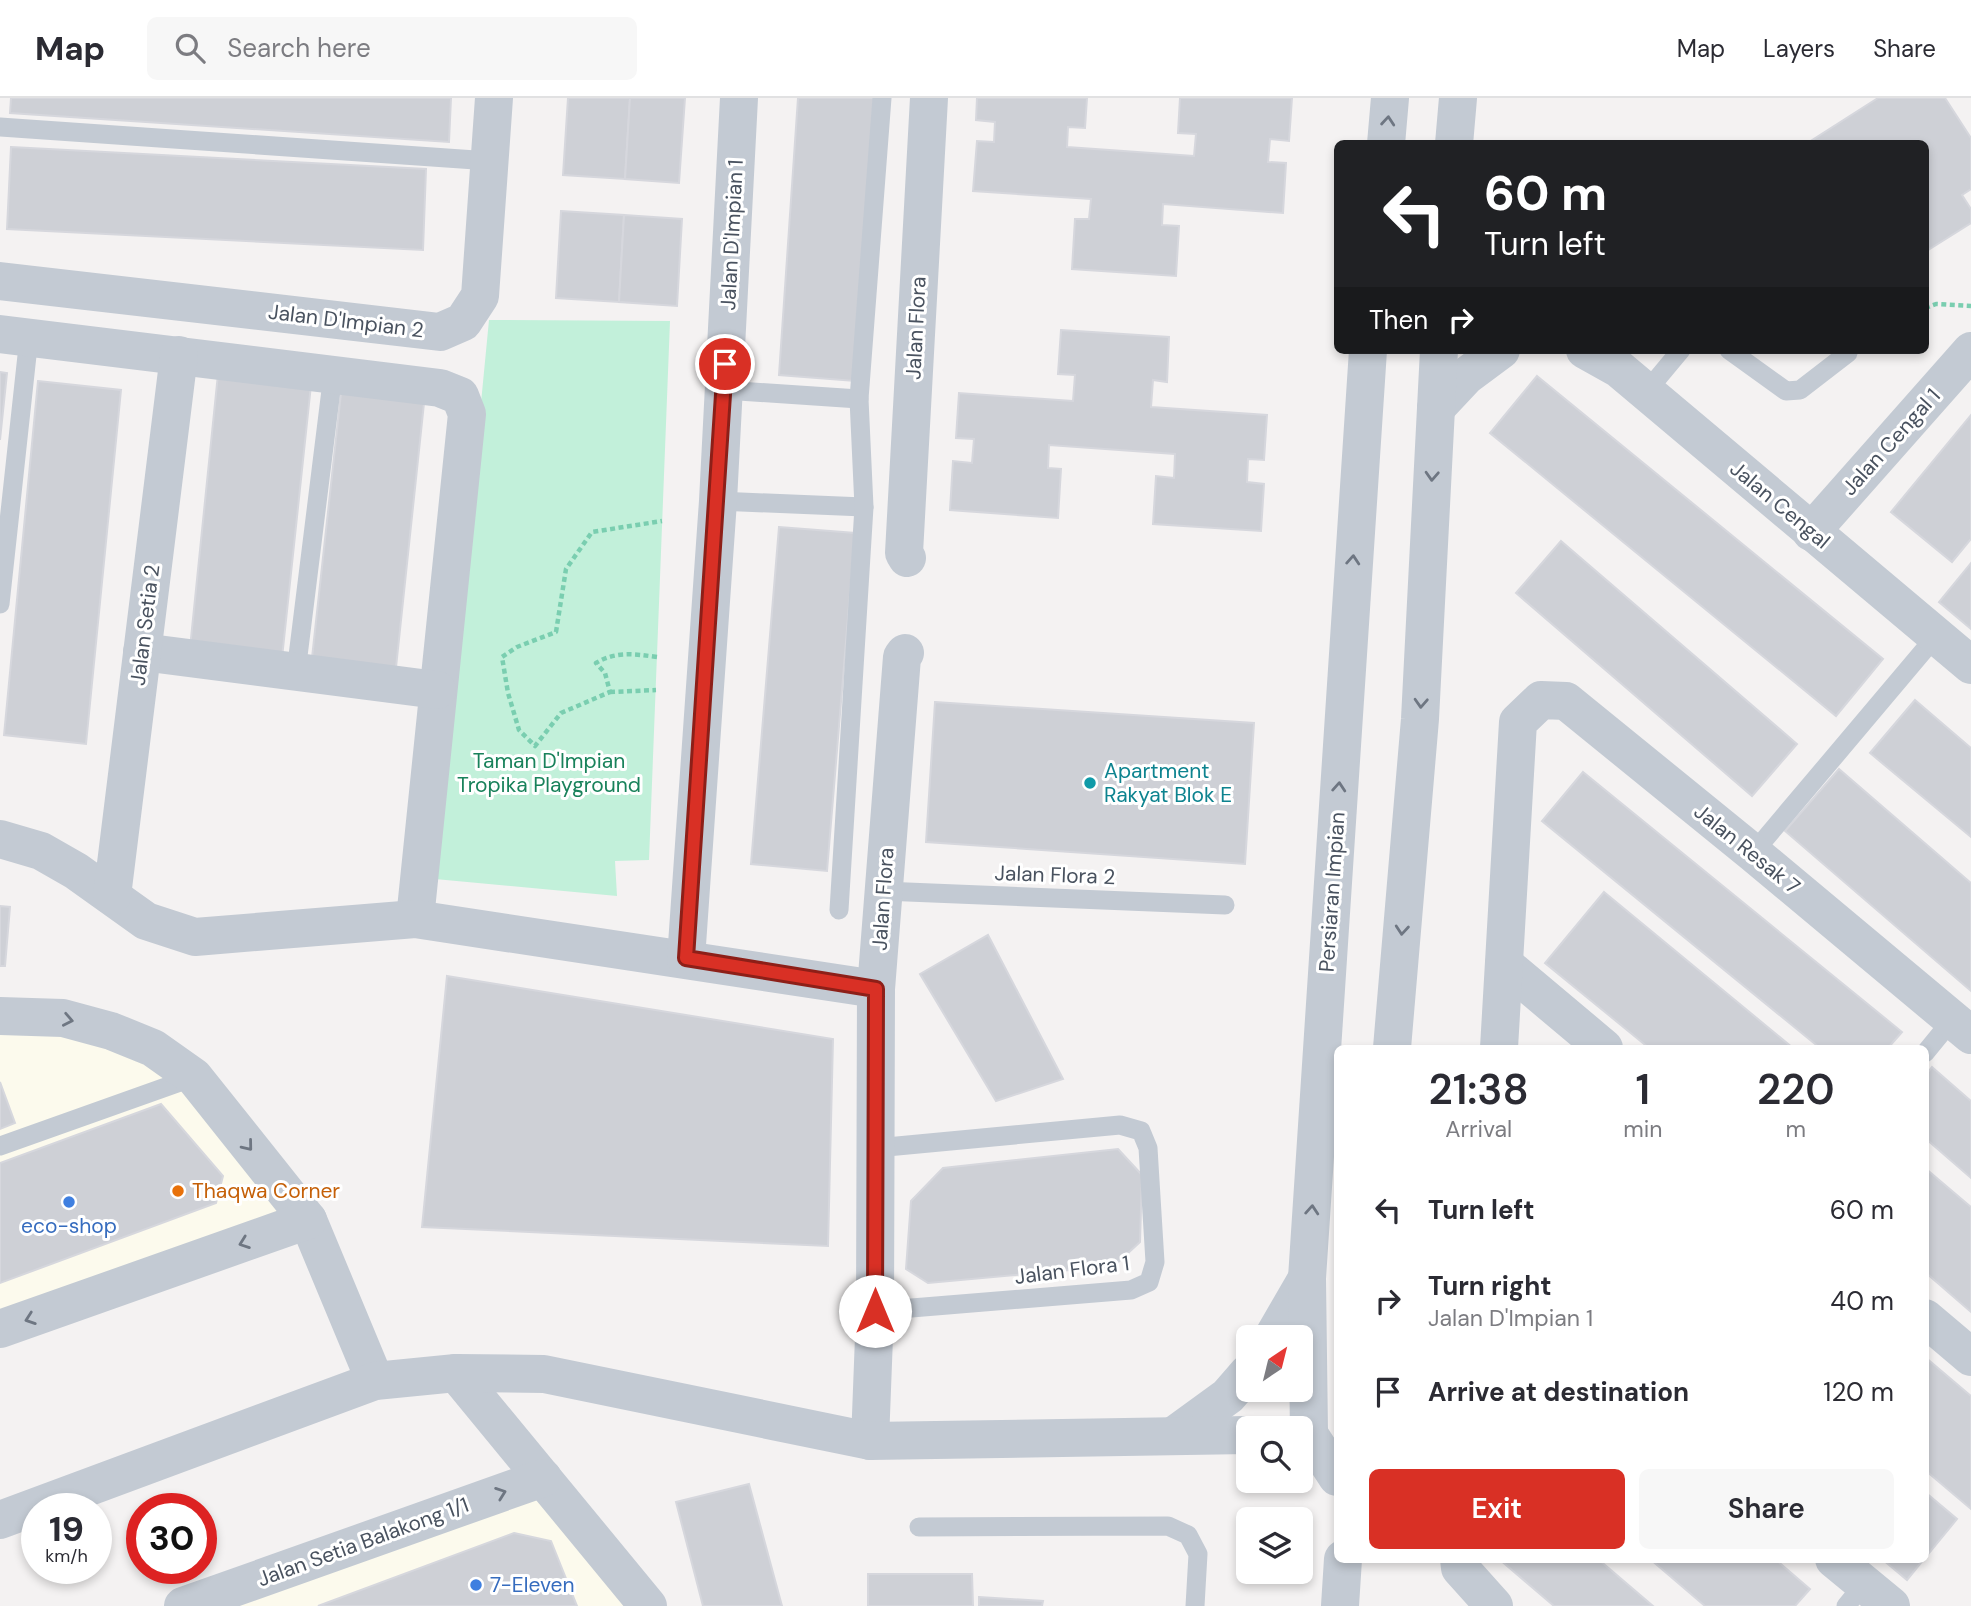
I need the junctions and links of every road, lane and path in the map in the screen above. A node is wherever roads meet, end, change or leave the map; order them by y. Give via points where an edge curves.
1 (494, 98) edge
2 (739, 98) edge
3 (882, 98) edge
4 (929, 98) edge
5 (1390, 98) edge
6 (1458, 98) edge
7 (0, 127) edge
8 (1386, 140) edge
9 (1454, 140) edge
10 (490, 161) junction
11 (0, 281) edge
12 (1929, 306) edge
13 (1971, 306) edge
14 (14, 335) edge
15 (1971, 351) edge
16 (1368, 354) edge
17 (1439, 354) edge
18 (1496, 354) edge
19 (1593, 354) edge
20 (1678, 354) edge
21 (1734, 354) edge
22 (1847, 354) edge
23 (179, 355) junction
24 (333, 374) junction
25 (724, 390) junction
26 (1646, 392) junction
27 (859, 399) junction
28 (1436, 408) junction
29 (718, 500) junction
30 (864, 507) junction
31 (662, 521) dead end
32 (1811, 532) junction
33 (907, 558) dead end
34 (0, 604) edge
35 (1937, 636) junction
36 (142, 652) junction
37 (905, 653) dead end
38 (657, 657) dead end
39 (1971, 665) edge
40 (296, 672) junction
41 (437, 690) junction
42 (656, 690) dead end
43 (610, 692) junction
44 (0, 839) edge
45 (1753, 853) junction
46 (883, 891) junction
47 (111, 896) junction
48 (1225, 905) dead end
49 (839, 910) dead end
50 (415, 919) junction
51 (686, 958) junction
52 (1504, 964) junction
53 (876, 989) junction
54 (0, 1016) edge
55 (1962, 1027) edge
56 (1392, 1045) edge
57 (1499, 1045) edge
58 (1600, 1045) edge
59 (1929, 1050) edge
60 (194, 1077) junction
61 (0, 1146) edge
62 (876, 1148) junction
63 (308, 1220) junction
64 (1307, 1278) junction
65 (875, 1311) junction
66 (1929, 1321) edge
67 (1280, 1325) edge
68 (0, 1329) edge
69 (1971, 1357) edge
70 (456, 1373) junction
71 (375, 1381) junction
72 (1236, 1387) edge
73 (1316, 1434) edge
74 (1236, 1435) edge
75 (1173, 1436) junction
76 (870, 1441) junction
77 (1334, 1471) edge
78 (543, 1478) junction
79 (0, 1520) edge
80 (919, 1528) dead end
81 (1343, 1563) edge
82 (1459, 1563) edge
83 (1837, 1563) edge
84 (1867, 1599) edge
85 (1491, 1603) edge
86 (644, 1605) edge
87 (183, 1606) edge
88 (1195, 1606) edge
89 (1340, 1606) edge

1 - 10 street, Jalan D'Impian 2
2 - 25 street, Jalan D'Impian 1
3 - 27 lane
4 - 33 street, Jalan Flora
8 -> 5 street
6 - 9 street
7 - 10 lane
10 - 11 street, Jalan D'Impian 2 via 480,296 463,322 440,332
12 - 13 path
14 - 23 street
14 - 34 lane
15 - 32 street, Jalan Cengal 1
64 -> 16 street, Persiaran Impian
17 - 28 street
18 - 28 street via 1466,376
19 - 26 street, Jalan Cengal
20 - 26 lane
21 - 22 lane via 1786,391 1800,390
23 - 24 street
23 - 36 street, Jalan Setia 2
24 - 40 lane
24 - 41 street via 440,388 460,396 467,414
25 - 27 lane
25 - 29 street, Jalan D'Impian 1
26 - 32 street, Jalan Cengal
27 - 30 lane
28 -> 56 street via 1420,719
29 - 30 lane
29 - 51 street, Jalan D'Impian 1
30 - 49 lane
31 - 43 path via 592,532 566,569 556,632 502,657 519,730 535,746 561,713
32 - 35 street, Jalan Cengal
35 - 39 street, Jalan Cengal
35 - 45 lane
36 - 40 street
36 - 47 street, Jalan Setia 2
37 - 46 street, Jalan Flora
38 - 43 path via 627,653 596,663 605,673
40 - 41 street
41 - 50 street
42 - 43 path
44 - 47 street via 41,851
45 - 52 street, Jalan Resak 7 via 1566,701 1541,700 1518,722
45 - 55 street, Jalan Resak 7
46 - 48 lane, Jalan Flora 2
46 - 53 street, Jalan Flora
47 - 50 street via 146,921 195,937
50 - 51 street
51 - 53 street
52 - 57 street
52 - 58 street
53 - 62 street, Jalan Flora
54 -> 60 street via 63,1018 111,1031 153,1048
55 - 59 lane
60 - 61 lane
60 -> 63 street
62 - 65 street, Jalan Flora
62 - 65 lane, Jalan Flora 1 via 1120,1125 1141,1131 1148,1148 1155,1262 1149,1282 1130,1290
63 -> 68 street
63 - 71 street
64 - 67 street
64 - 73 street, Persiaran Impian
65 - 76 street, Jalan Flora
66 - 69 street
70 - 71 street
70 - 76 street via 544,1374
70 - 78 street
71 - 79 street
72 - 75 street
73 - 77 street
74 - 75 street
75 - 76 street
78 - 86 street
87 -> 78 street, Jalan Setia Balakong 1/1
80 - 88 lane via 1168,1526 1188,1535 1198,1555
81 - 89 street
82 - 85 street
83 - 84 street

